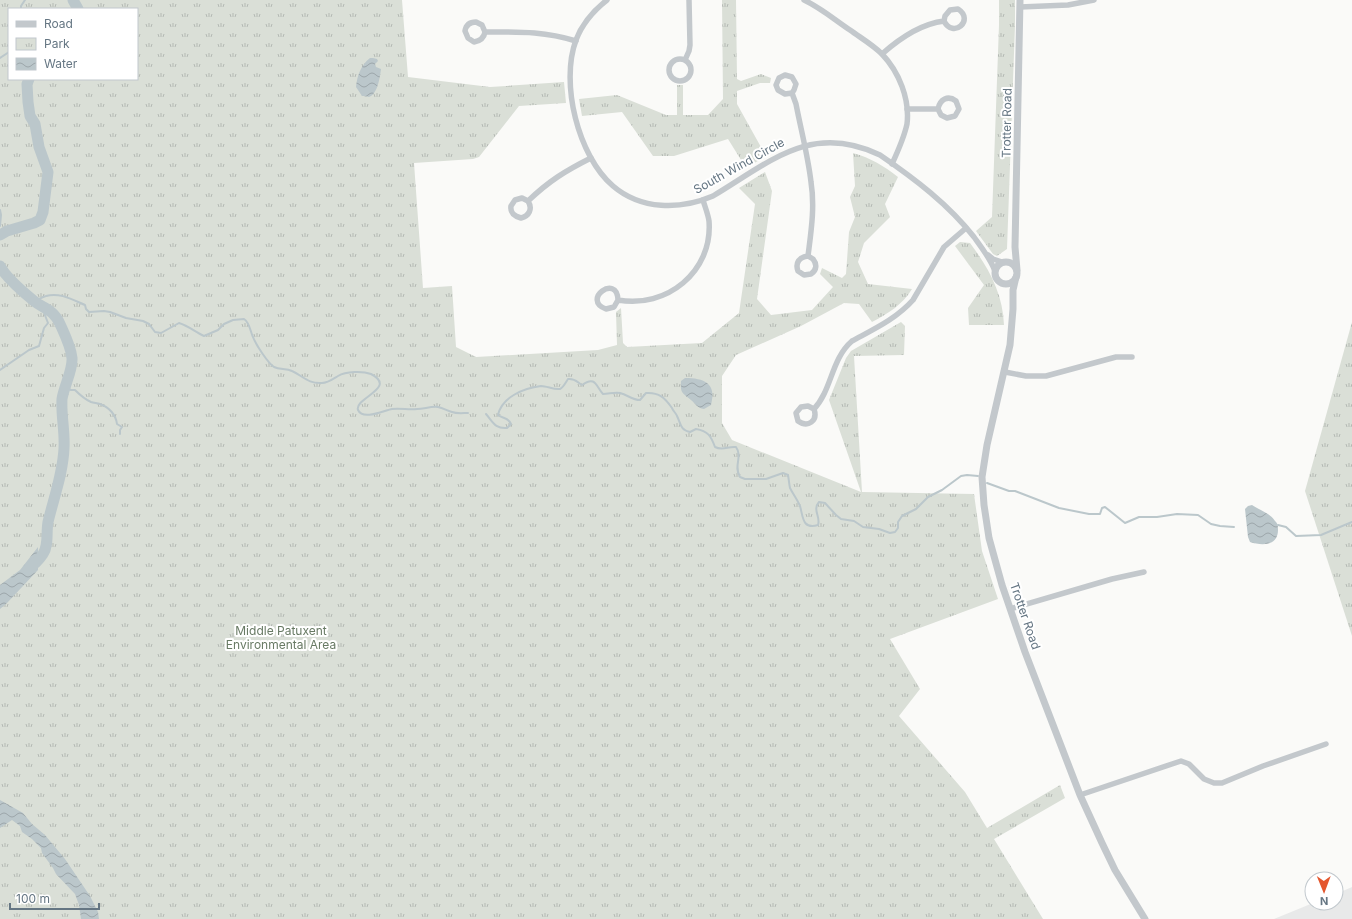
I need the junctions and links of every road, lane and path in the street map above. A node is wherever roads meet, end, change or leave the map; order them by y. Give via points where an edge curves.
1 (607, 0) edge
2 (689, 0) edge
3 (804, 0) edge
4 (1094, 0) edge
5 (1020, 3) edge
6 (944, 20) dead end
7 (485, 32) dead end
8 (576, 41) junction
9 (882, 54) junction
10 (685, 60) dead end
11 (792, 93) dead end
12 (907, 109) junction
13 (938, 109) dead end
14 (804, 146) junction
15 (590, 158) junction
16 (892, 164) junction
17 (703, 200) junction
18 (528, 201) dead end
19 (966, 228) junction
20 (1015, 247) junction
21 (986, 254) junction
22 (808, 256) dead end
23 (1003, 262) junction
24 (995, 271) junction
25 (1016, 274) junction
26 (1001, 283) junction
27 (618, 300) dead end
28 (1013, 300) junction
29 (1132, 357) dead end
30 (1004, 372) junction
31 (814, 410) dead end
32 (1144, 572) dead end
33 (1010, 609) junction
34 (1326, 744) dead end
35 (1080, 795) junction
36 (1145, 919) edge

1 - 8 street, South Wind Circle via 587,20
2 - 10 street via 690,45
3 - 9 street
4 - 5 street via 1068,5
5 - 20 street, Trotter Road
6 - 9 street via 927,24 911,32
7 - 8 street via 542,33
8 - 15 street, South Wind Circle via 571,72 572,103
9 - 12 street via 896,72 905,94
11 - 14 street
12 - 13 street
12 - 16 street via 907,123
14 - 16 street, South Wind Circle via 848,144 871,151
14 - 17 street, South Wind Circle via 781,155
14 - 22 street via 812,194
15 - 17 street, South Wind Circle via 613,186 642,202 675,206
15 - 18 street via 563,173
16 - 19 street, South Wind Circle via 934,196
17 - 27 street via 709,221 707,244 704,255 691,276 664,296 633,302
19 - 21 street, South Wind Circle
19 - 31 street via 944,248 907,307 892,319 852,341 842,351 822,399
20 - 23 street via 1010,257
20 - 25 street, Trotter Road
21 - 23 street, South Wind Circle
21 - 24 street, South Wind Circle
23 - 24 street
23 - 25 street via 1012,263
24 - 26 street via 996,278
25 - 26 street via 1011,282
25 - 28 street, Trotter Road
26 - 28 street
28 - 30 street, Trotter Road via 1010,345
29 - 30 street via 1116,357 1046,376
30 - 33 street, Trotter Road via 987,445 982,490 989,538
32 - 33 street
33 - 35 street, Trotter Road
34 - 35 street via 1222,783 1204,779 1189,764 1182,761
35 - 36 street, Trotter Road via 1115,870

